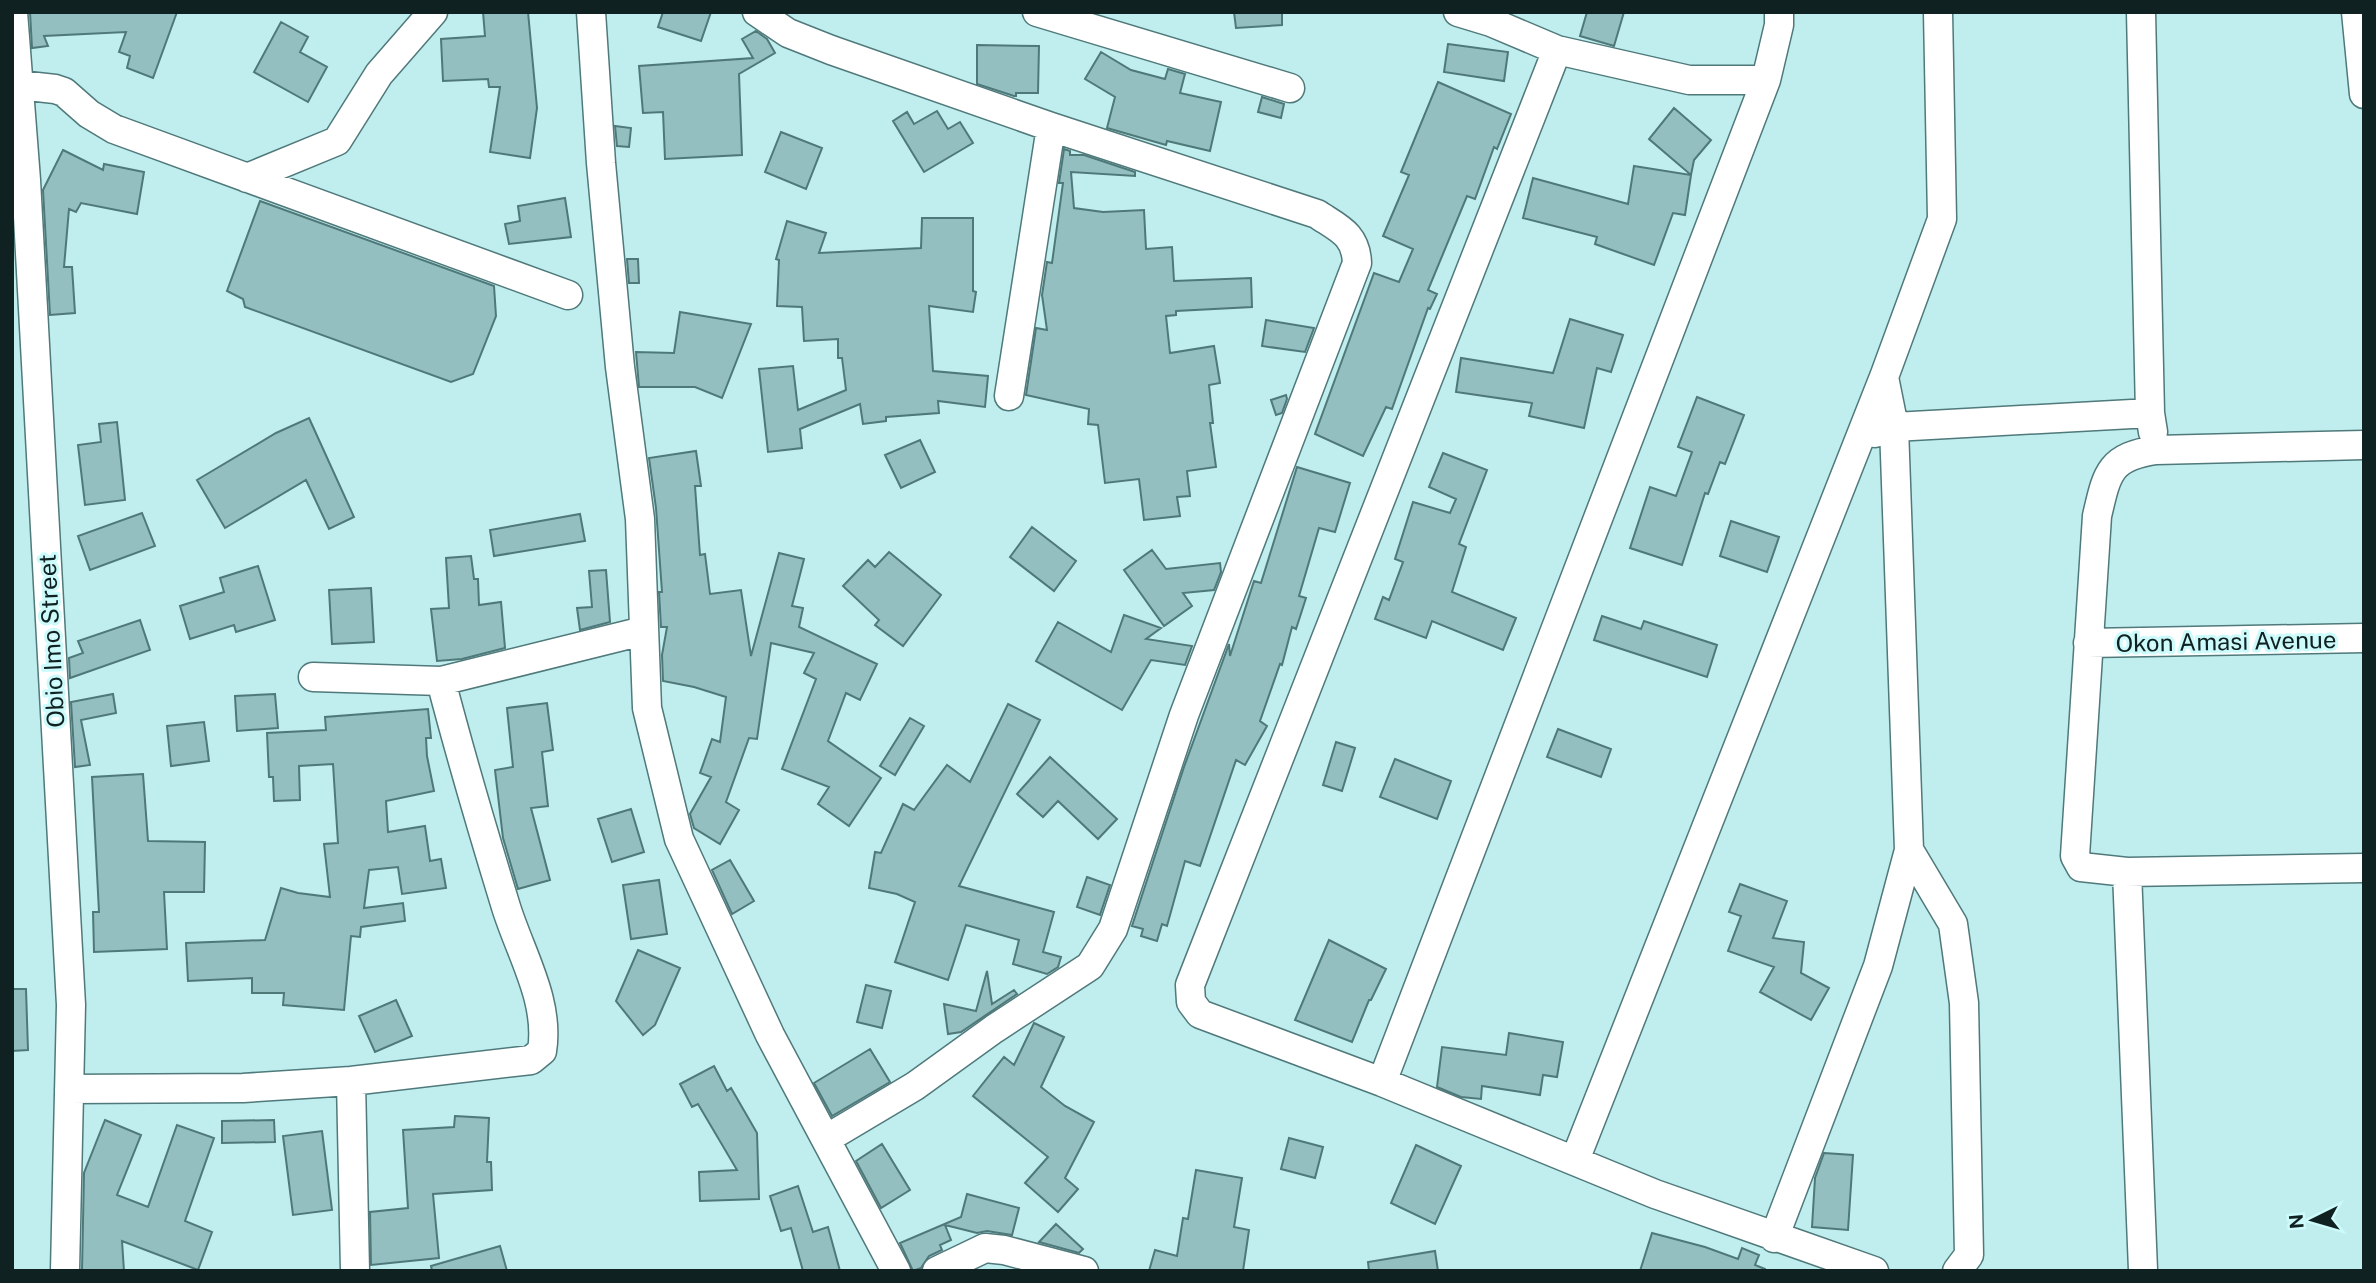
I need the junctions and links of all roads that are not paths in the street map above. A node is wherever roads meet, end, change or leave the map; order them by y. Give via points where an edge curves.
1 (13, 12) edge
2 (433, 12) edge
3 (592, 12) edge
4 (757, 12) edge
5 (1037, 12) edge
6 (1458, 12) edge
7 (1779, 12) edge
8 (1938, 12) edge
9 (2141, 12) edge
10 (2356, 12) edge
11 (1081, 18) edge
12 (1557, 50) junction
13 (1766, 80) junction
14 (19, 85) junction
15 (1290, 88) dead end
16 (2364, 94) edge
17 (1051, 127) junction
18 (247, 178) junction
19 (19, 181) edge
20 (568, 295) dead end
21 (1884, 377) junction
22 (1009, 396) dead end
23 (2150, 413) junction
24 (1894, 427) junction
25 (1860, 439) junction
26 (2364, 445) edge
27 (2156, 450) junction
28 (643, 631) junction
29 (2364, 638) edge
30 (2088, 643) junction
31 (313, 677) dead end
32 (441, 681) junction
33 (1909, 850) junction
34 (2364, 868) edge
35 (2127, 873) junction
36 (351, 1081) junction
37 (1382, 1082) junction
38 (69, 1089) junction
39 (825, 1139) junction
40 (1575, 1160) junction
41 (1774, 1238) junction
42 (2143, 1270) edge
43 (65, 1271) edge
44 (355, 1271) edge
45 (895, 1271) edge
46 (937, 1271) edge
47 (1084, 1271) edge
48 (1874, 1271) edge
49 (1957, 1271) edge

1 - 14 street, Obio Imo Street
2 - 18 street via 379,74 337,141
3 - 28 street via 620,367 640,519
4 - 17 street via 788,33 831,50
5 - 11 street
6 - 12 street
7 - 13 street
8 - 21 street via 1942,219
9 - 23 street
10 - 16 street
11 - 15 street
12 - 13 street via 1689,80
12 - 37 street via 1190,985 1191,1003 1200,1014
13 - 37 street
14 - 18 street via 64,92 114,129
14 - 19 street, Obio Imo Street
17 - 22 street
17 - 39 street via 1317,214 1348,235 1357,263 1184,715 1113,929 1096,957 1090,966 915,1086
18 - 20 street
19 - 38 street, Obio Imo Street via 71,1005
21 - 24 street
21 - 25 street
23 - 24 street
23 - 27 street
24 - 25 street
24 - 33 street
25 - 40 street
26 - 27 street
27 - 30 street via 2121,460 2104,488 2097,516
28 - 32 street
28 - 39 street via 647,708 679,838 770,1035
29 - 30 street, Okon Amasi Avenue
30 - 35 street via 2076,856 2081,867
31 - 32 street
32 - 36 street via 509,915 540,1001 542,1051 531,1060
33 - 41 street via 1878,965
33 - 49 street via 1953,924 1964,1003 1969,1255
34 - 35 street
35 - 42 street
36 - 38 street via 243,1088
36 - 44 street
37 - 40 street
38 - 43 street, Obio Imo Street
39 - 45 street
40 - 41 street
41 - 48 street
46 - 47 street via 985,1248

